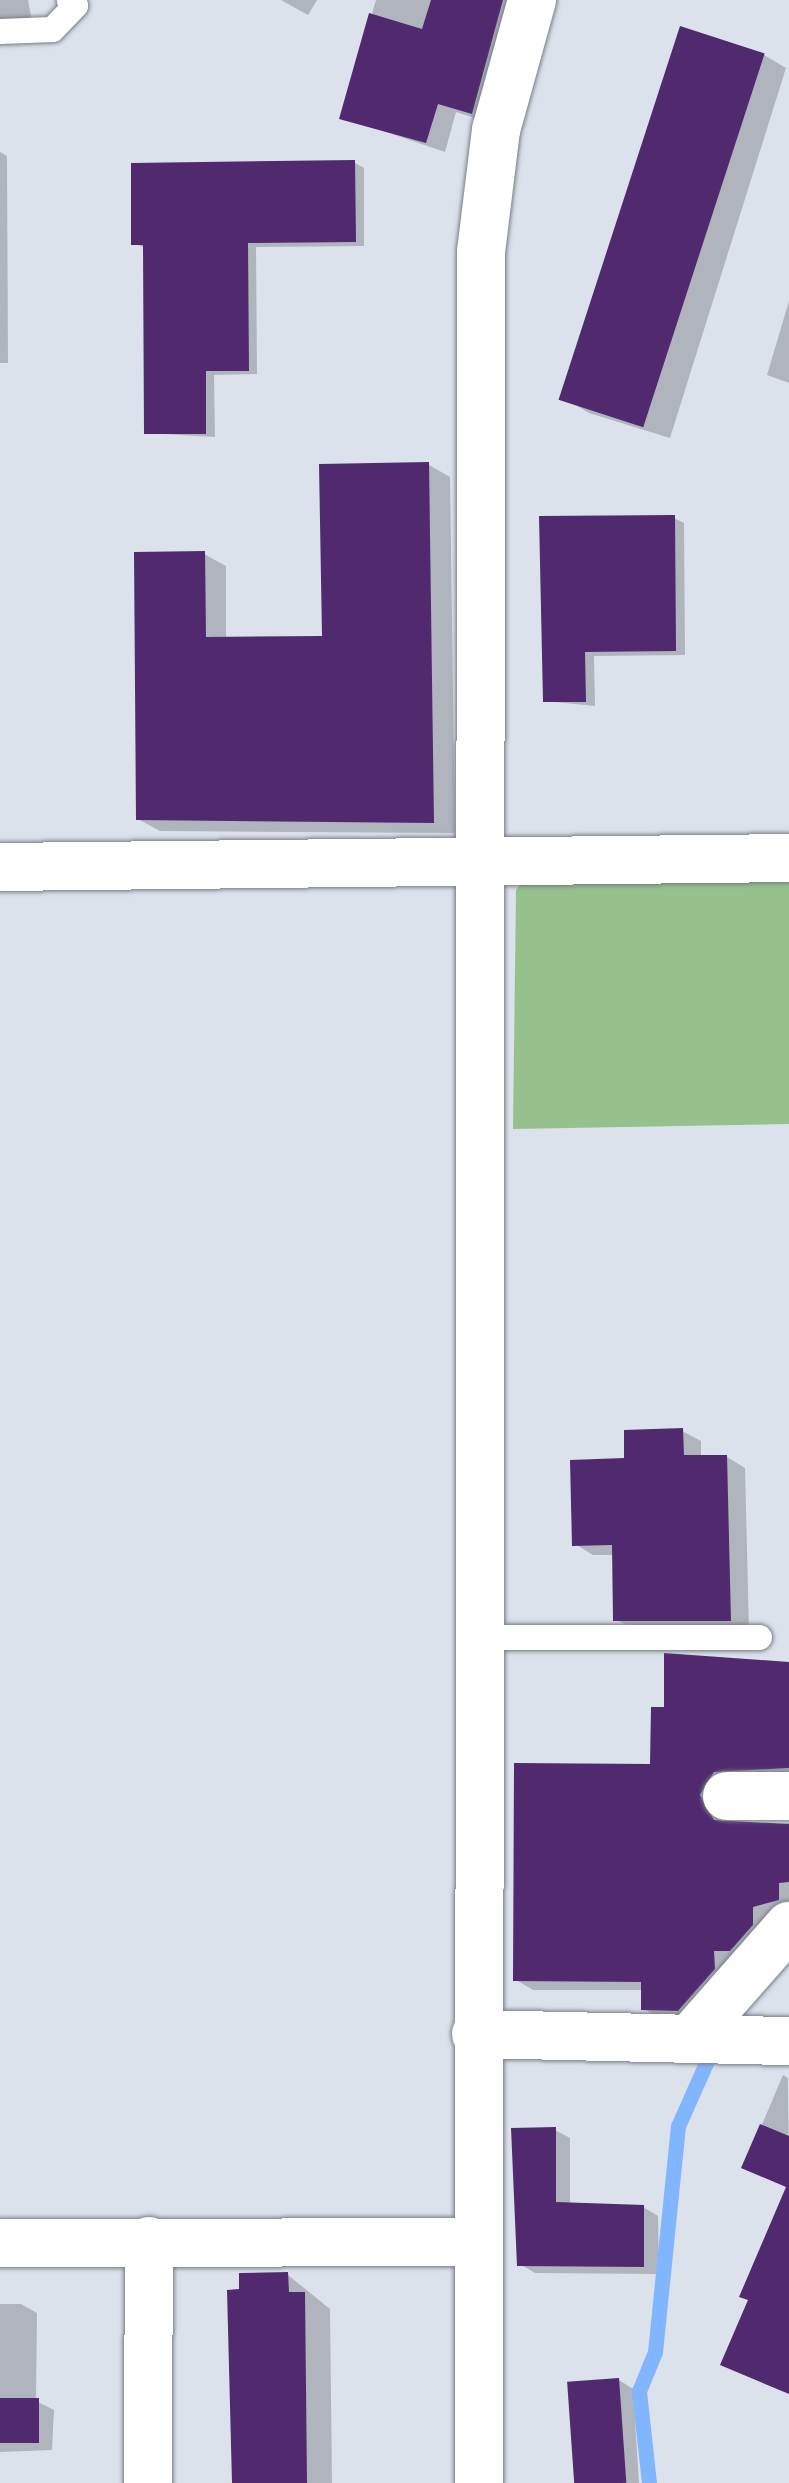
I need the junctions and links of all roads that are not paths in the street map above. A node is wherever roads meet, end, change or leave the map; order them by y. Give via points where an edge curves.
1 (70, 0) edge
2 (532, 0) edge
3 (0, 31) edge
4 (789, 858) edge
5 (477, 863) junction
6 (0, 867) edge
7 (759, 1637) dead end
8 (479, 1638) junction
9 (726, 1796) dead end
10 (789, 1796) edge
11 (789, 1926) edge
12 (476, 2034) junction
13 (694, 2034) junction
14 (789, 2041) edge
15 (149, 2241) junction
16 (477, 2242) junction
17 (0, 2243) edge
18 (148, 2483) edge
19 (479, 2483) edge

1 - 3 lane via 75,5 52,29
2 - 5 street via 496,130 480,252
4 - 5 street
5 - 6 street
5 - 8 street
7 - 8 lane
8 - 12 street
9 - 10 street
11 - 13 street
12 - 13 street
12 - 16 street
13 - 14 street
15 - 16 street
15 - 17 street
15 - 18 street
16 - 19 street

